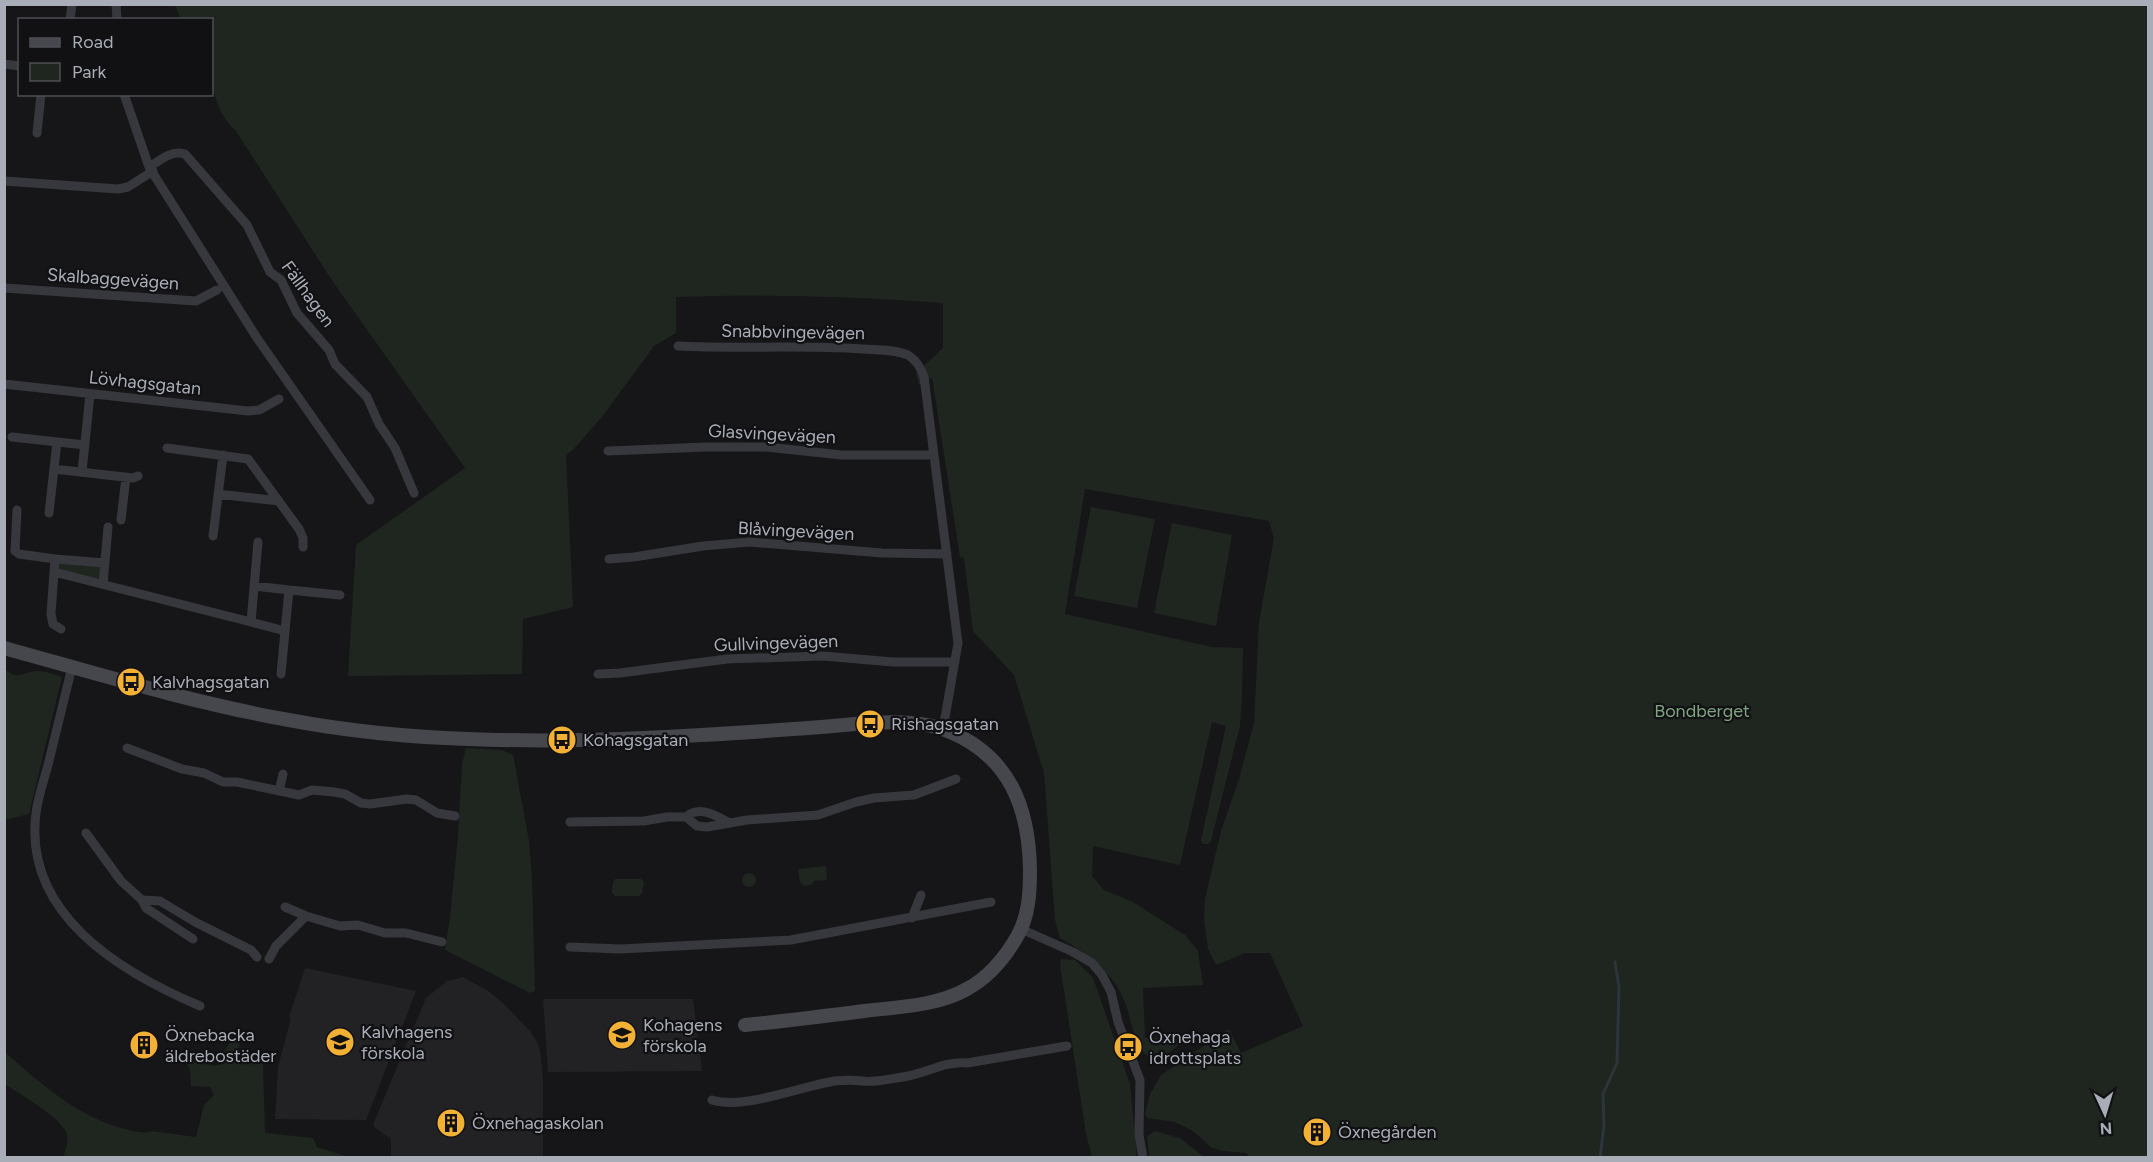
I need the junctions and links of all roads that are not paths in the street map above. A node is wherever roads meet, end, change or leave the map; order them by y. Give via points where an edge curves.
1 (41, 96) edge
2 (125, 96) edge
3 (37, 133) dead end
4 (151, 169) junction
5 (4, 181) edge
6 (4, 288) edge
7 (217, 290) dead end
8 (678, 346) dead end
9 (4, 384) edge
10 (90, 394) junction
11 (279, 399) dead end
12 (12, 437) dead end
13 (57, 442) junction
14 (85, 445) junction
15 (166, 448) dead end
16 (608, 451) dead end
17 (223, 455) junction
18 (934, 455) junction
19 (54, 469) junction
20 (82, 472) junction
21 (138, 476) dead end
22 (126, 477) junction
23 (414, 493) dead end
24 (219, 494) junction
25 (370, 500) dead end
26 (279, 501) junction
27 (17, 510) dead end
28 (49, 513) dead end
29 (121, 520) dead end
30 (108, 527) dead end
31 (213, 536) dead end
32 (258, 542) dead end
33 (303, 547) dead end
34 (947, 554) junction
35 (56, 559) junction
36 (609, 559) dead end
37 (105, 563) junction
38 (54, 572) junction
39 (103, 584) junction
40 (254, 586) junction
41 (289, 590) junction
42 (340, 595) dead end
43 (251, 622) junction
44 (60, 629) dead end
45 (285, 631) junction
46 (4, 648) edge
47 (955, 662) junction
48 (72, 667) junction
49 (281, 674) dead end
50 (598, 674) dead end
51 (943, 729) junction
52 (127, 748) dead end
53 (283, 774) dead end
54 (956, 779) dead end
55 (279, 791) junction
56 (455, 816) dead end
57 (686, 817) junction
58 (570, 822) dead end
59 (728, 822) junction
60 (86, 834) dead end
61 (921, 896) dead end
62 (142, 900) junction
63 (991, 902) dead end
64 (285, 907) dead end
65 (306, 916) junction
66 (912, 918) junction
67 (1021, 929) junction
68 (193, 939) dead end
69 (442, 942) dead end
70 (570, 947) dead end
71 (257, 957) dead end
72 (269, 959) dead end
73 (200, 1006) dead end
74 (745, 1025) dead end
75 (1067, 1046) dead end
76 (712, 1100) dead end
77 (1143, 1158) edge

1 - 3 street
2 - 4 street
4 - 5 street via 128,187 118,189
4 - 23 street, Fällhagen via 169,155 185,154 247,225 270,272 281,280 301,319 329,350 335,364 367,397
4 - 25 street via 254,334
6 - 7 street, Skalbaggevägen via 196,301
8 - 18 street, Snabbvingevägen via 828,347 908,355 924,376
9 - 10 street, Lövhagsgatan
10 - 11 street, Lövhagsgatan via 248,411 259,410
10 - 14 street
12 - 13 street
13 - 14 street
13 - 19 street
14 - 20 street
15 - 17 street
16 - 18 street, Glasvingevägen via 766,447 842,454
17 - 24 street
17 - 26 street via 250,460
18 - 34 street
19 - 20 street
19 - 28 street
20 - 22 street
21 - 22 street
22 - 29 street
24 - 26 street
24 - 31 street
26 - 33 street via 301,532
27 - 35 street via 15,551
30 - 37 street
32 - 40 street
34 - 36 street, Blåvingevägen via 750,542
34 - 47 street via 958,643
35 - 37 street
35 - 38 street
37 - 39 street
38 - 39 street
38 - 44 street via 51,614 53,624
39 - 43 street
40 - 41 street
40 - 43 street
41 - 42 street
41 - 45 street
43 - 45 street
45 - 49 street
46 - 48 street
47 - 50 street, Gullvingevägen via 823,656 727,658
47 - 51 street
48 - 51 street via 290,721 424,736 633,739 914,723
48 - 73 street via 36,812 38,858 44,878 67,919 84,936 110,957
51 - 67 street via 978,747 1000,768 1022,807 1030,890
52 - 55 street via 223,782
53 - 55 street
54 - 59 street via 914,795 856,802 818,815
55 - 56 street via 299,795 312,790 334,792 370,804 416,800 437,813
57 - 58 street
57 - 59 street via 698,826
57 - 59 street via 689,813 710,812
60 - 62 street via 121,881
61 - 66 street
62 - 68 street via 146,908
62 - 71 street via 160,901 251,950
63 - 66 street
64 - 65 street
65 - 69 street via 340,926 358,925
65 - 72 street via 276,946
66 - 70 street via 791,940 620,950
67 - 74 street via 999,964 982,980 939,1000
67 - 77 street via 1092,963 1102,975 1140,1080 1139,1135
75 - 76 street via 938,1065 908,1076 832,1082 765,1098

